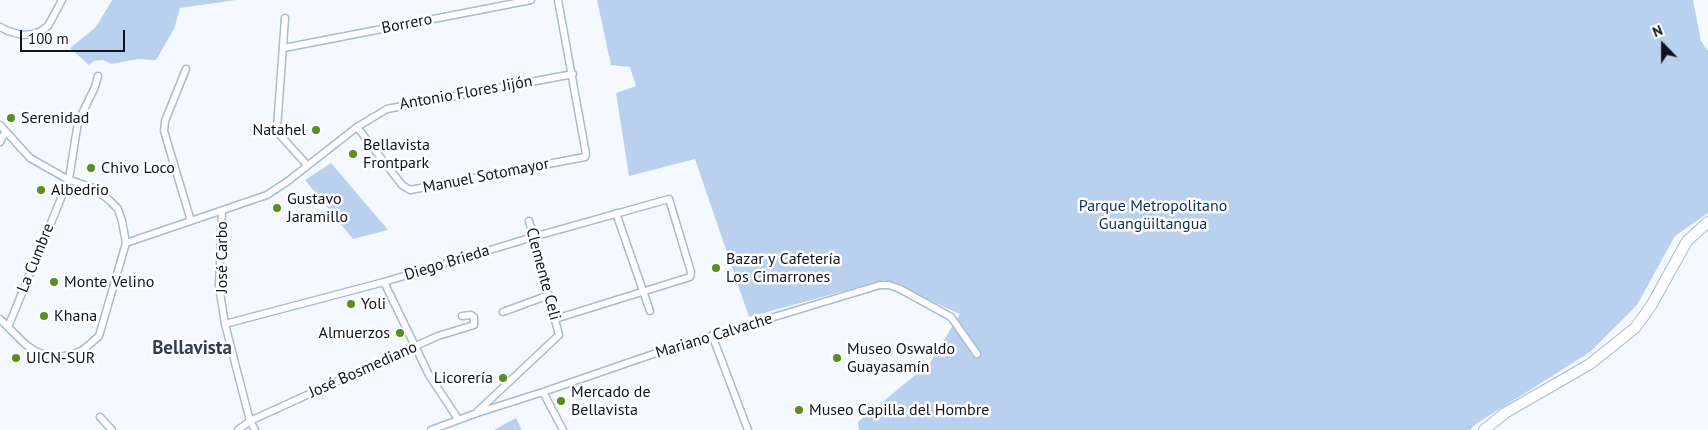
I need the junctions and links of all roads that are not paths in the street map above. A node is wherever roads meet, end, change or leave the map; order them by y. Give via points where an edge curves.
1 (62, 0) edge
2 (531, 0) edge
3 (558, 0) edge
4 (285, 18) dead end
5 (0, 27) edge
6 (284, 48) junction
7 (186, 69) dead end
8 (573, 74) junction
9 (98, 76) dead end
10 (0, 125) edge
11 (357, 127) junction
12 (5, 132) junction
13 (0, 142) edge
14 (307, 165) junction
15 (69, 179) junction
16 (222, 211) junction
17 (616, 213) junction
18 (190, 221) junction
19 (529, 221) dead end
20 (1708, 222) edge
21 (533, 237) junction
22 (126, 243) junction
23 (384, 282) junction
24 (644, 292) junction
25 (549, 295) junction
26 (650, 311) dead end
27 (503, 312) dead end
28 (462, 316) dead end
29 (0, 319) edge
30 (555, 319) junction
31 (225, 324) junction
32 (8, 327) junction
33 (712, 335) junction
34 (415, 347) junction
35 (977, 354) dead end
36 (543, 392) junction
37 (477, 412) junction
38 (100, 417) dead end
39 (458, 419) junction
40 (250, 421) junction
41 (112, 430) edge
42 (238, 430) edge
43 (255, 430) edge
44 (431, 430) edge
45 (563, 430) edge
46 (748, 430) edge
47 (1484, 430) edge

1 - 5 street via 48,26 41,31 22,35
2 - 6 street, Borrero
3 - 8 street
4 - 6 street
6 - 14 street via 278,128 280,135
7 - 18 street via 164,131
8 - 11 street, Antonio Flores Jijón via 392,107
8 - 11 street, Manuel Sotomayor via 586,154 584,158 410,190 402,185
9 - 15 street, La Cumbre via 78,122
10 - 12 street
11 - 14 street, Antonio Flores Jijón
12 - 13 street
12 - 15 street via 30,158
14 - 16 street, Antonio Flores Jijón via 270,194
15 - 22 street via 93,188 114,204 122,221
15 - 32 street, La Cumbre
16 - 18 street, Antonio Flores Jijón
16 - 31 street, José Carbo via 219,280
17 - 21 street, Diego Brieda
17 - 24 street
17 - 24 street, Diego Brieda via 668,198 691,275
18 - 22 street, Antonio Flores Jijón
19 - 21 street, Clemente Celi
20 - 47 main road via 1688,241 1635,328 1590,364 1505,413
21 - 23 street, Diego Brieda
21 - 25 street, Clemente Celi
22 - 32 street via 99,336 83,350 58,357 45,355 25,344
23 - 31 street, Diego Brieda
23 - 34 street
24 - 26 street
24 - 30 street
25 - 27 street
25 - 30 street, Clemente Celi
28 - 34 street, José Bosmediano via 474,317 474,325
29 - 32 street
30 - 37 street, Clemente Celi via 558,336
31 - 40 street, José Carbo
33 - 35 street, Mariano Calvache via 880,285 890,285 951,316
33 - 36 street, Mariano Calvache
33 - 46 street
34 - 39 street
34 - 40 street, José Bosmediano
36 - 37 street, Mariano Calvache
36 - 45 street
37 - 39 street, Mariano Calvache
38 - 41 street
39 - 44 street, Mariano Calvache
40 - 42 street, José Bosmediano
40 - 43 street

